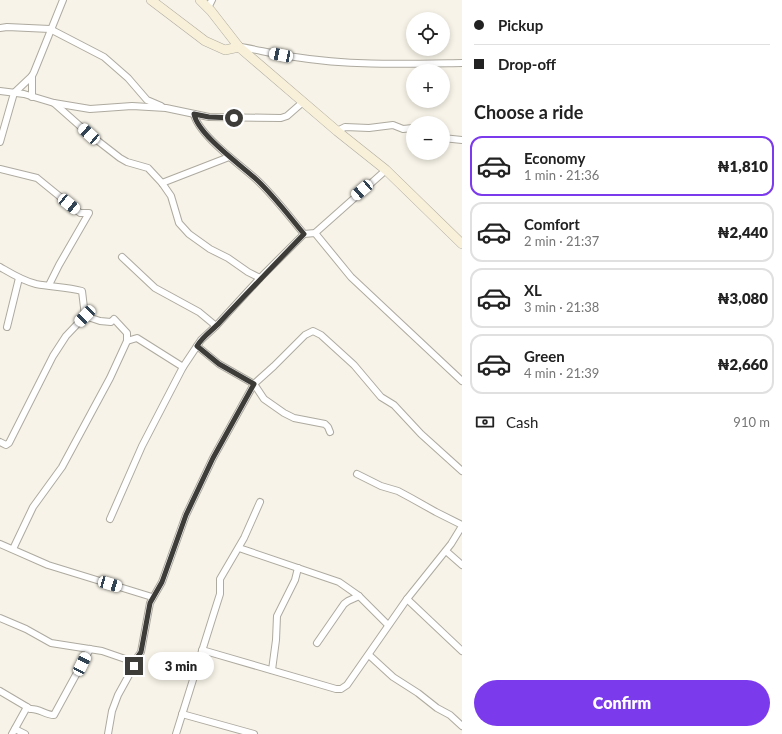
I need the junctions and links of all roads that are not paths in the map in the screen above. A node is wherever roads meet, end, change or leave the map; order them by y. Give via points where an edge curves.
1 (63, 0) edge
2 (151, 0) edge
3 (200, 0) edge
4 (210, 4) edge
5 (0, 28) edge
6 (50, 29) junction
7 (239, 47) junction
8 (462, 63) edge
9 (32, 76) junction
10 (0, 91) edge
11 (14, 93) junction
12 (32, 97) junction
13 (303, 102) junction
14 (54, 103) junction
15 (166, 108) junction
16 (194, 114) junction
17 (406, 128) edge
18 (337, 131) junction
19 (450, 139) edge
20 (462, 140) edge
21 (0, 142) edge
22 (229, 157) junction
23 (0, 169) edge
24 (386, 170) junction
25 (162, 183) junction
26 (315, 232) junction
27 (304, 234) junction
28 (462, 244) edge
29 (122, 257) dead end
30 (0, 267) edge
31 (19, 278) junction
32 (260, 278) junction
33 (49, 285) junction
34 (85, 316) junction
35 (216, 326) junction
36 (7, 327) dead end
37 (127, 333) junction
38 (137, 338) junction
39 (127, 341) junction
40 (197, 346) junction
41 (183, 367) junction
42 (462, 381) edge
43 (254, 384) junction
44 (330, 432) dead end
45 (0, 442) edge
46 (462, 471) edge
47 (357, 474) dead end
48 (260, 502) dead end
49 (110, 519) dead end
50 (462, 526) edge
51 (0, 544) edge
52 (239, 548) junction
53 (13, 549) junction
54 (446, 551) junction
55 (462, 565) edge
56 (298, 568) junction
57 (359, 596) junction
58 (152, 597) junction
59 (407, 599) junction
60 (0, 618) edge
61 (388, 625) junction
62 (317, 643) dead end
63 (90, 649) junction
64 (202, 650) junction
65 (462, 651) edge
66 (369, 655) junction
67 (134, 662) junction
68 (272, 670) junction
69 (0, 691) edge
70 (27, 707) junction
71 (182, 714) junction
72 (462, 726) edge
73 (13, 732) edge
74 (24, 734) edge
75 (108, 734) edge
76 (176, 734) edge
77 (254, 734) edge

1 - 6 street
2 - 7 street via 205,40 225,50
3 - 4 street
4 - 7 street
5 - 6 street
6 - 9 street
6 - 15 street via 104,58 128,78 147,100
7 - 8 street via 295,58 340,62
7 - 13 street
9 - 11 street
9 - 12 street
10 - 11 street
11 - 12 street
11 - 21 street
12 - 14 street
13 - 16 street via 281,118 209,117
13 - 18 street
14 - 15 street via 90,109 132,106
14 - 25 street via 111,151 127,162 148,168
15 - 16 street
16 - 22 street via 201,128
17 - 18 street via 393,125 345,127
18 - 24 street
19 - 20 street
22 - 25 street
22 - 27 street via 258,180
23 - 33 street via 37,178 80,213 89,213
24 - 26 street
24 - 28 street
25 - 32 street via 174,203 179,223 189,234
26 - 27 street
26 - 42 street via 351,277
27 - 32 street
29 - 35 street via 155,288 200,312
30 - 31 street
31 - 33 street
31 - 36 street
32 - 35 street
33 - 34 street via 82,290
34 - 37 street via 100,321 111,322 114,319
34 - 45 street via 66,336 53,356 9,443 6,445
35 - 40 street
37 - 38 street
37 - 39 street
38 - 39 street
38 - 41 street
39 - 53 street via 62,467 33,507
40 - 41 street
40 - 43 street via 219,364
41 - 49 street via 142,446
43 - 44 street via 264,399 284,413 294,418 326,424
43 - 46 street via 306,335 313,331 317,332 354,365 381,397 394,405 421,434
43 - 58 street via 206,472 186,515 162,582
47 - 50 street via 398,491
48 - 52 street
50 - 54 street
51 - 53 street
52 - 56 street
52 - 64 street via 220,578 220,594
53 - 58 street via 48,565
54 - 55 street
54 - 59 street
56 - 57 street via 339,582
56 - 68 street via 295,580 276,616
57 - 61 street
57 - 62 street via 344,604
58 - 67 street via 141,652
59 - 61 street
59 - 65 street
60 - 63 street via 51,643
61 - 66 street
63 - 67 street
63 - 70 street via 54,715
64 - 68 street
64 - 71 street
66 - 68 street via 348,685 341,689
66 - 72 street via 393,677 450,715
67 - 75 street via 118,694
69 - 70 street
70 - 73 street
71 - 76 street
71 - 77 street
73 - 74 street

